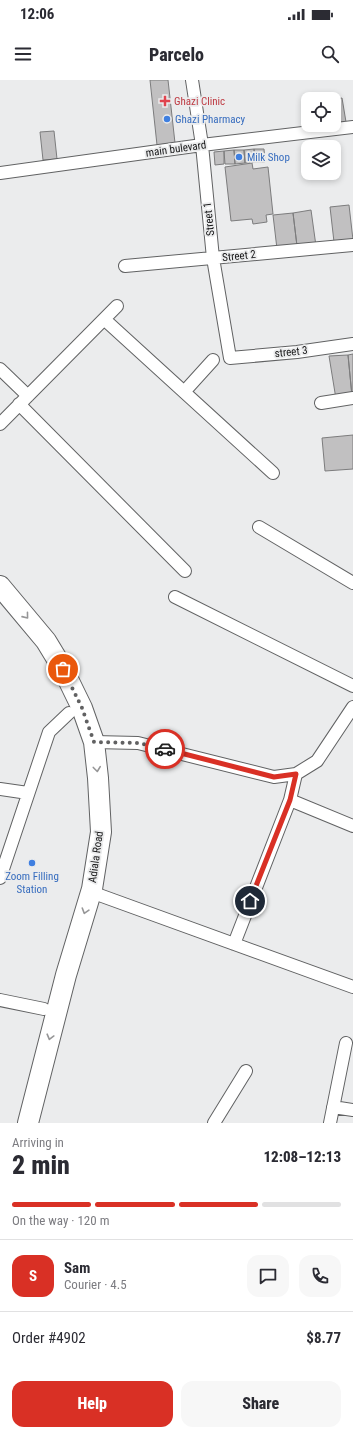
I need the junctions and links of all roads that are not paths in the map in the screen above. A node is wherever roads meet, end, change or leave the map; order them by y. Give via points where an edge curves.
1 (192, 80) edge
2 (353, 127) edge
3 (202, 145) junction
4 (0, 173) edge
5 (353, 245) edge
6 (213, 258) junction
7 (125, 266) dead end
8 (117, 306) dead end
9 (104, 319) junction
10 (353, 344) edge
11 (230, 358) joint
12 (213, 360) dead end
13 (0, 369) edge
14 (184, 392) junction
15 (353, 398) edge
16 (24, 400) junction
17 (321, 403) dead end
18 (0, 424) edge
19 (272, 473) dead end
20 (259, 527) dead end
21 (184, 571) dead end
22 (353, 583) edge
23 (0, 586) edge
24 (175, 597) dead end
25 (0, 606) edge
26 (353, 686) edge
27 (353, 707) edge
28 (69, 713) junction
29 (94, 742) junction
30 (296, 774) junction
31 (0, 789) edge
32 (28, 793) junction
33 (290, 800) junction
34 (353, 826) edge
35 (0, 878) edge
36 (91, 892) junction
37 (234, 944) junction
38 (353, 987) edge
39 (0, 1000) edge
40 (44, 1009) junction
41 (346, 1042) dead end
42 (246, 1070) dead end
43 (333, 1107) junction
44 (353, 1110) edge
45 (14, 1123) edge
46 (28, 1123) edge
47 (214, 1123) edge
48 (330, 1123) edge

1 - 3 street, Street 1
2 - 3 street, main bulevard
3 - 4 street, main bulevard
3 - 6 street, Street 1
5 - 6 street, Street 2
6 - 7 street, Street 2
6 - 11 street, Street 1
8 - 9 street
9 - 14 street
9 - 16 street
10 - 11 street, street 3
12 - 14 street
13 - 16 street
14 - 19 street
15 - 17 street
16 - 18 street
16 - 21 street
20 - 22 street
23 -> 29 main road, Adiala Road via 46,641 63,669 82,708
24 - 26 street
25 - 28 main road, Adiala Road via 35,649
27 - 30 street via 317,760
28 - 32 street via 49,732
28 - 40 main road, Adiala Road via 80,745 85,779 87,831 79,886
29 - 30 street via 138,743 274,777
29 -> 36 main road, Adiala Road via 100,832
30 - 33 street
31 - 32 street
32 - 35 street
33 - 34 street
33 - 37 street
36 - 37 street
36 -> 46 main road, Adiala Road via 66,975
37 - 38 street
39 - 40 street
40 - 45 main road, Adiala Road
41 - 43 street
42 - 47 street
43 - 44 street
43 - 48 street

